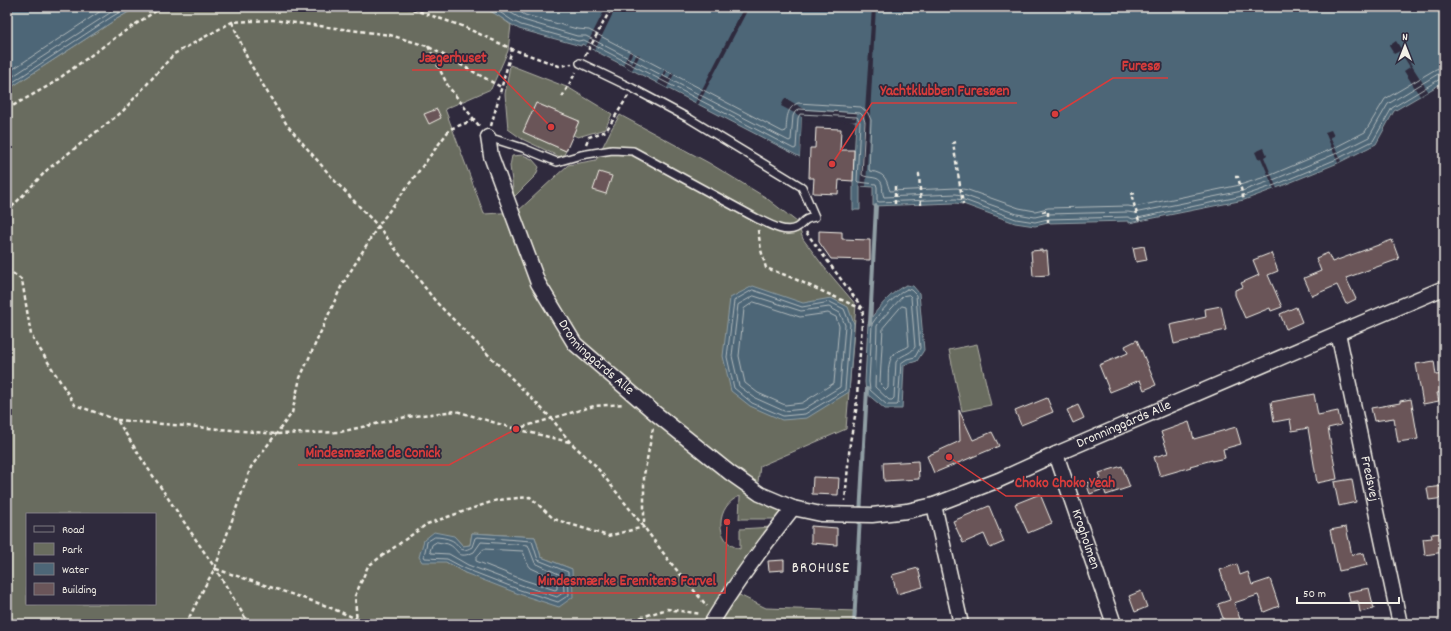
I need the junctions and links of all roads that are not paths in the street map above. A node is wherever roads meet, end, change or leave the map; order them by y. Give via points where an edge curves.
1 (580, 63) road end
2 (488, 137) joint
3 (1444, 288) edge
4 (1338, 332) junction
5 (1056, 454) junction
6 (934, 504) junction
7 (793, 508) junction
8 (713, 620) edge
9 (961, 624) edge
10 (1114, 624) edge
11 (1400, 624) edge

1 - 2 lane via 690,119 802,187 815,217 807,218 796,228 777,227 633,151 612,150 557,162
2 - 7 street, Dronninggårds Alle via 491,156 538,284 575,344 730,473 760,494
3 - 4 street, Dronninggårds Alle
4 - 5 street, Dronninggårds Alle
4 - 11 street, Fredsvej
5 - 6 street, Dronninggårds Alle via 999,480
5 - 10 street, Krogholmen
6 - 7 street, Dronninggårds Alle via 906,511 872,515 821,514
6 - 9 street
7 - 8 street via 731,590

